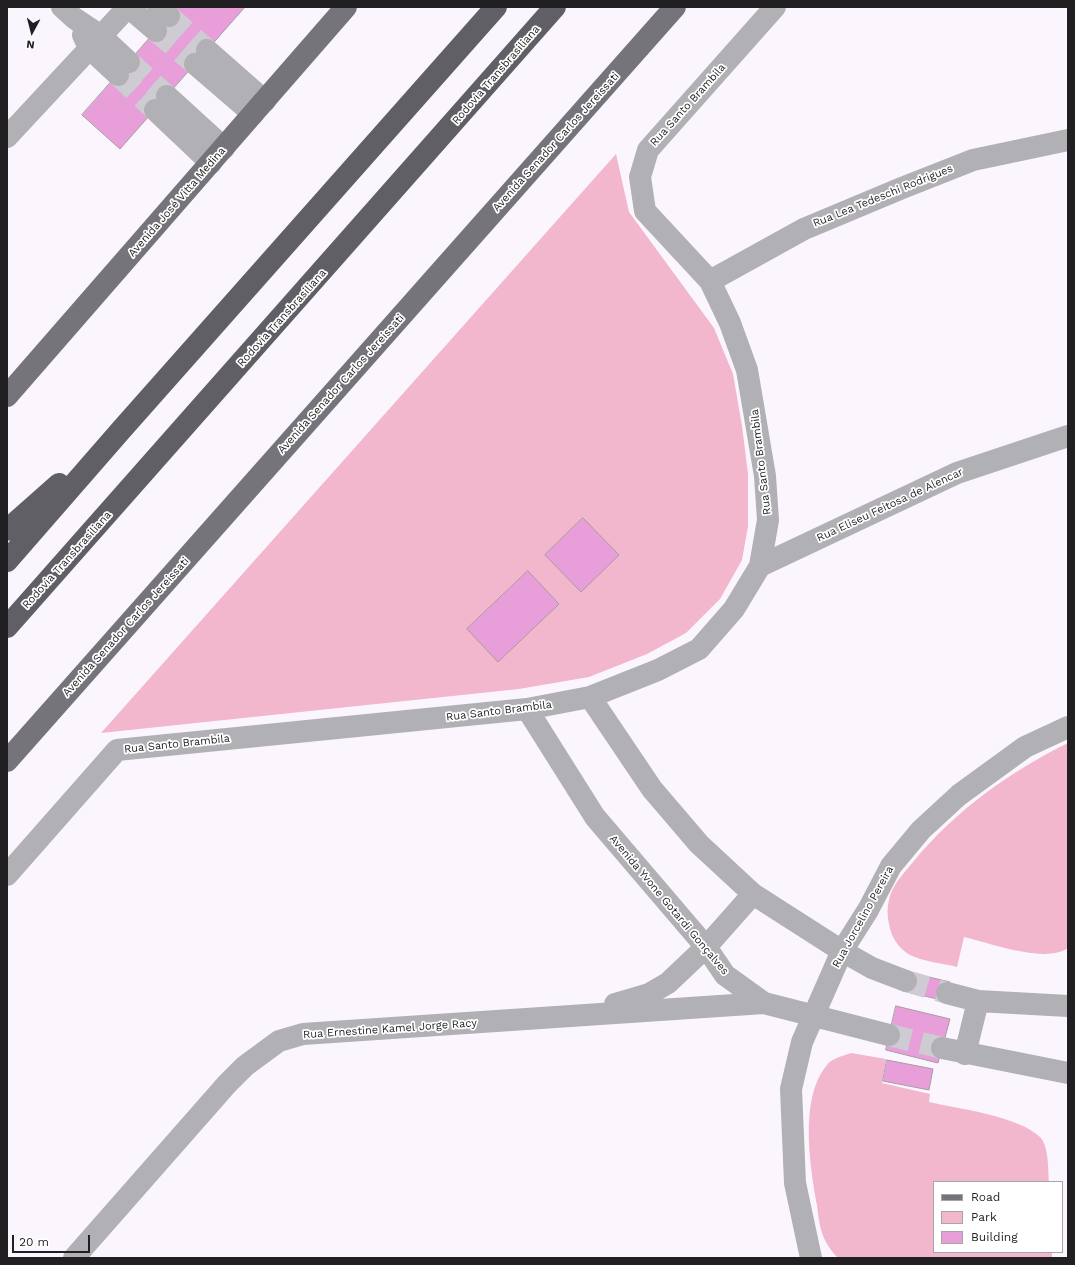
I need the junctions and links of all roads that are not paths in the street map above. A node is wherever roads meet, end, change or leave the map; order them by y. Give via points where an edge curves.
1 (128, 7) edge
2 (346, 7) edge
3 (496, 7) edge
4 (555, 7) edge
5 (675, 7) edge
6 (775, 7) edge
7 (68, 12) edge
8 (161, 18) tunnel mouth
9 (95, 42) junction
10 (201, 57) tunnel mouth
11 (123, 68) tunnel mouth
12 (161, 103) tunnel mouth
13 (259, 108) junction
14 (7, 137) edge
15 (1068, 140) edge
16 (217, 156) junction
17 (710, 281) junction
18 (7, 396) edge
19 (122, 429) junction
20 (1068, 436) edge
21 (7, 530) edge
22 (7, 561) edge
23 (760, 566) junction
24 (7, 627) edge
25 (590, 697) junction
26 (527, 709) junction
27 (1068, 727) edge
28 (7, 761) edge
29 (7, 875) edge
30 (753, 894) junction
31 (706, 947) junction
32 (842, 951) junction
33 (906, 981) tunnel mouth
34 (948, 992) tunnel mouth
35 (978, 1001) junction
36 (764, 1003) junction
37 (1068, 1006) edge
38 (813, 1015) junction
39 (560, 1017) junction
40 (889, 1035) tunnel mouth
41 (942, 1048) tunnel mouth
42 (965, 1054) junction
43 (1068, 1073) edge
44 (74, 1258) edge
45 (811, 1258) edge

1 - 8 street
1 - 9 street
2 - 13 main road, Avenida José Vitta Medina
3 - 19 highway
4 - 24 highway, Rodovia Transbrasiliana
5 - 28 main road, Avenida Senador Carlos Jereissati
6 - 17 street, Rua Santo Brambila via 648,150 640,177 645,211
7 - 9 street
9 - 11 street
9 - 14 street
10 - 13 street
12 - 16 street
13 - 16 main road, Avenida José Vitta Medina
15 - 17 street, Rua Lea Tedeschi Rodrigues via 973,160 909,185 804,229
16 - 18 main road, Avenida José Vitta Medina
17 - 23 street, Rua Santo Brambila via 730,323 747,370 757,423 768,520
19 - 21 highway
19 - 22 highway
20 - 23 street, Rua Eliseu Feitosa de Alencar via 957,473
23 - 25 street, Rua Santo Brambila via 734,609 699,649 658,670
25 - 26 street, Rua Santo Brambila
25 - 30 street via 652,790 698,844
26 - 29 street, Rua Santo Brambila via 116,750
26 - 31 street, Avenida Yvone Gotardi Gonçalves via 595,817
27 - 32 street, Rua Jorcelino Pereira via 1025,747 959,795 921,830 891,866 868,910
30 - 31 street, Rua Ernestine Kamel Jorge Racy
30 - 32 street
31 - 36 street, Avenida Yvone Gotardi Gonçalves via 725,975
31 - 39 street, Rua Ernestine Kamel Jorge Racy via 668,983 650,994
32 - 33 street via 872,968
32 - 38 street, Rua Jorcelino Pereira
34 - 35 street
35 - 37 street
35 - 42 street
36 - 38 street, Avenida Yvone Gotardi Gonçalves
36 - 39 street, Rua Ernestine Kamel Jorge Racy
38 - 40 street, Avenida Yvone Gotardi Gonçalves
38 - 45 street, Rua Jorcelino Pereira via 802,1042 791,1089 795,1183
39 - 44 street, Rua Ernestine Kamel Jorge Racy via 303,1034 279,1041 245,1066 227,1084
41 - 42 street
42 - 43 street

